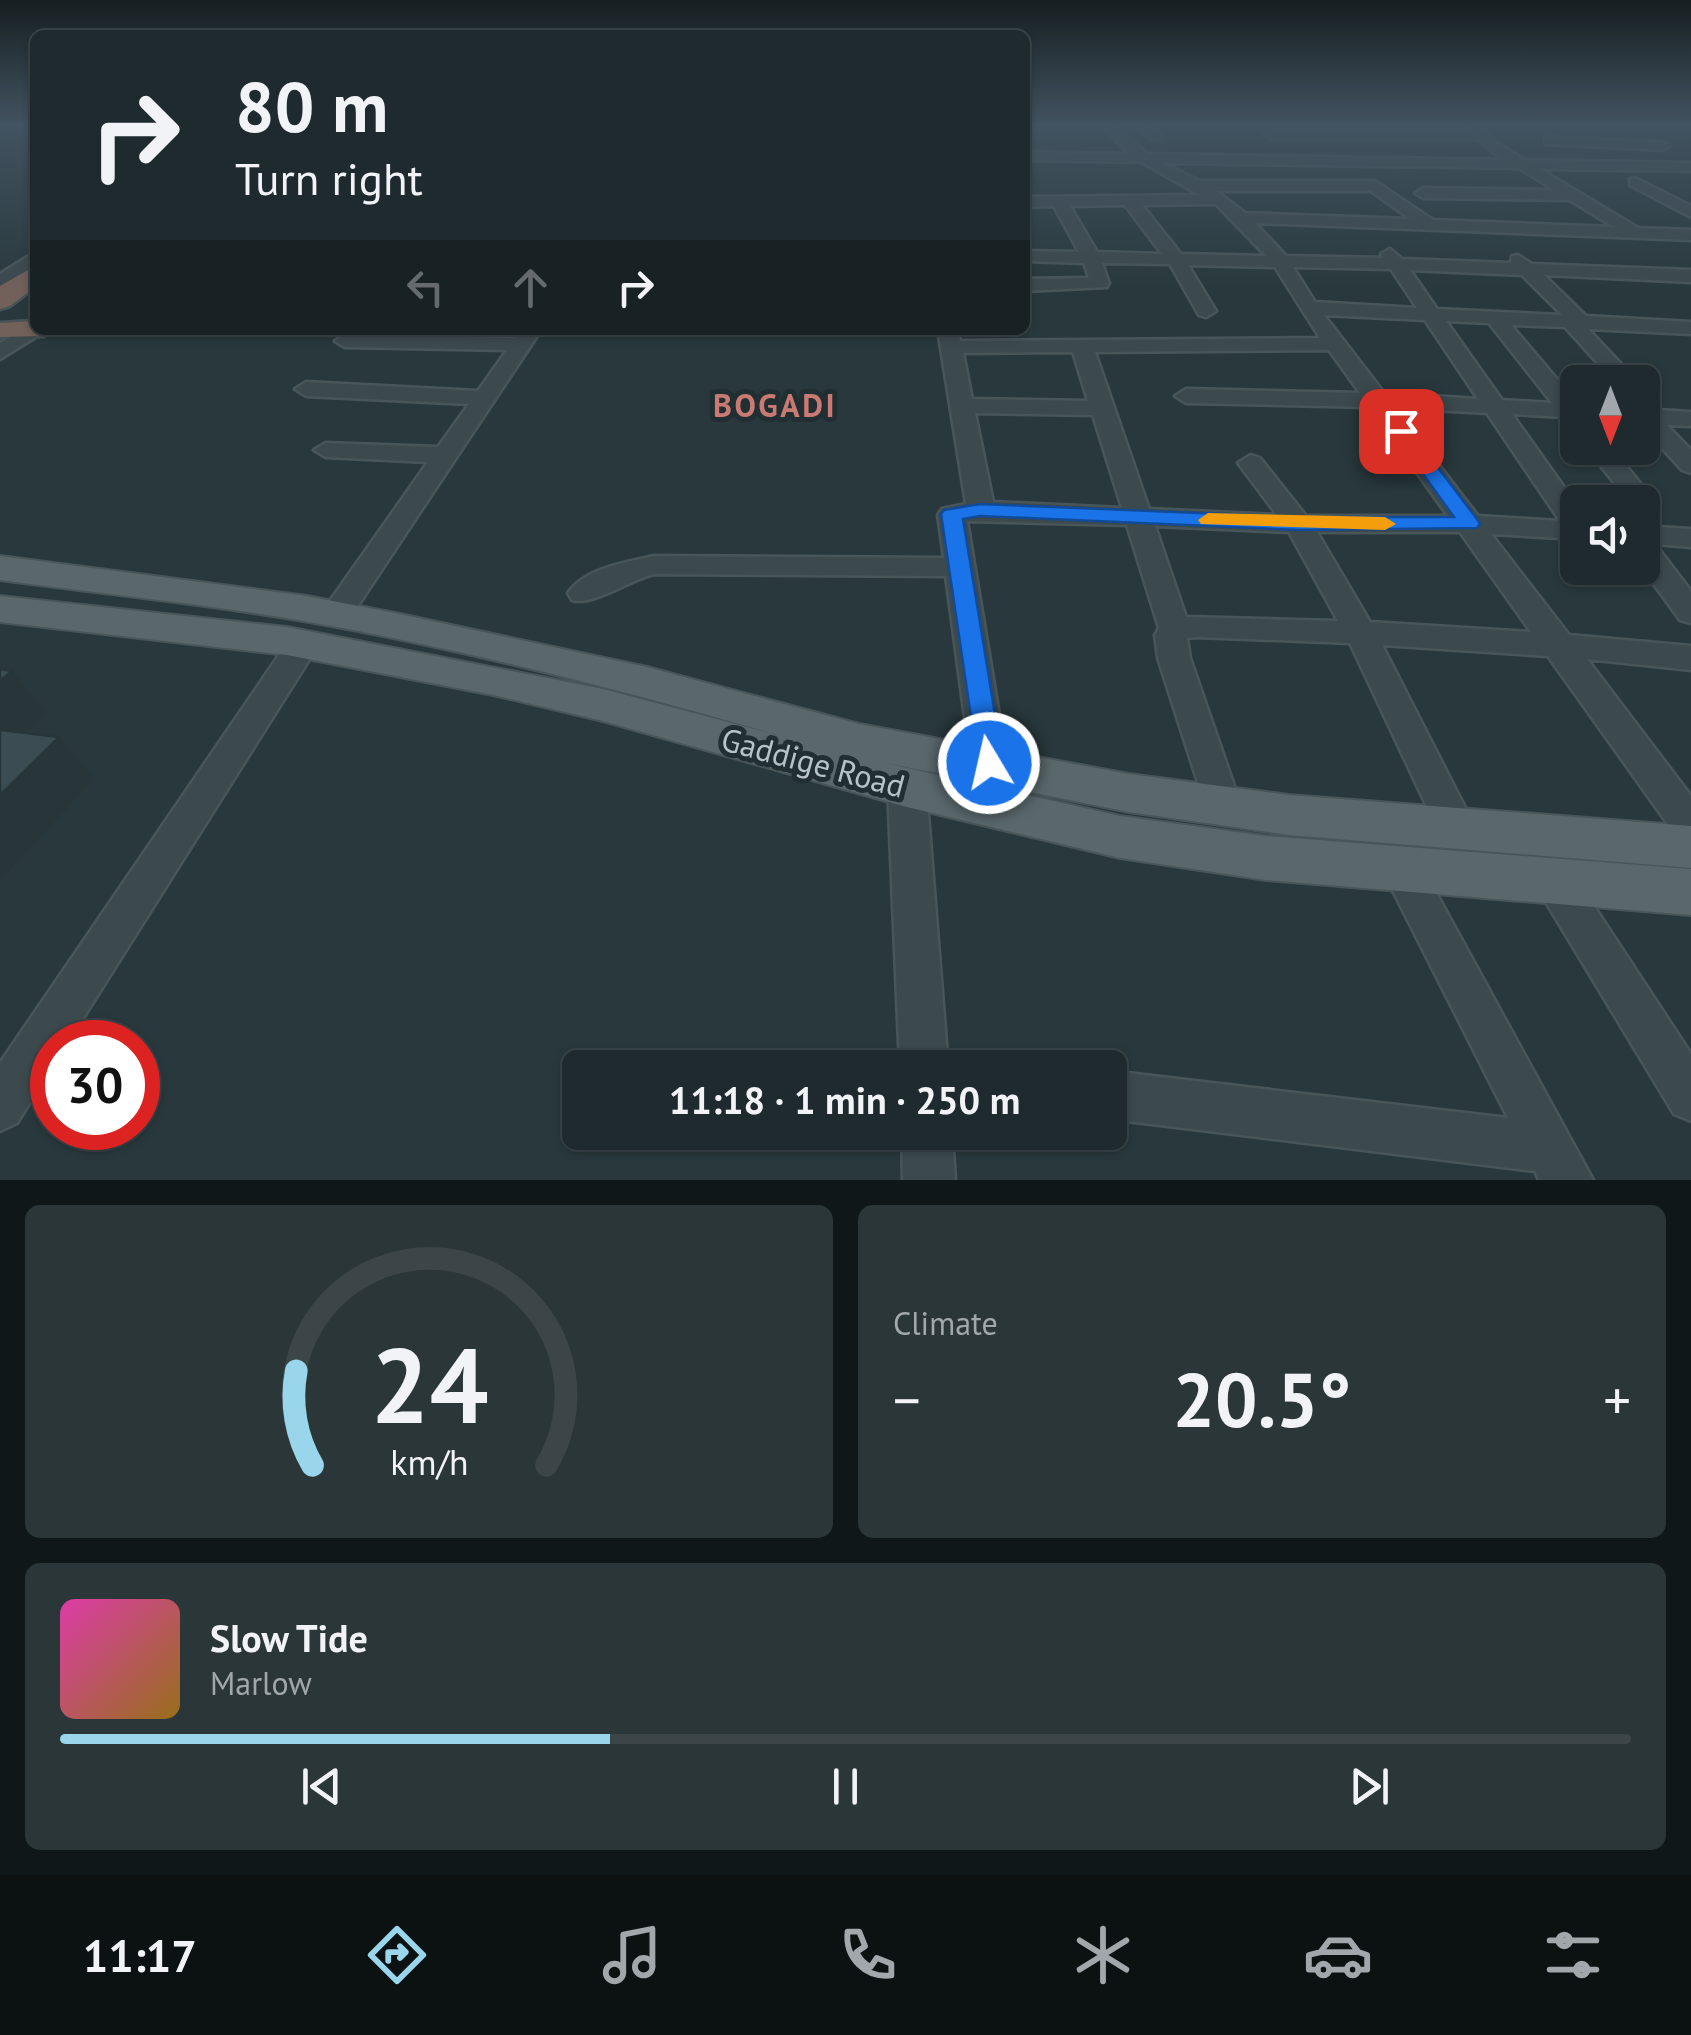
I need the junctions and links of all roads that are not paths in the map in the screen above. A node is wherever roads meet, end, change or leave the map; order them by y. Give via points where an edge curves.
1 (1186, 180) edge
2 (1550, 180) edge
3 (1635, 182) dead end
4 (1197, 186) junction
5 (1423, 194) dead end
6 (1575, 195) junction
7 (1030, 202) edge
8 (1060, 202) junction
9 (1130, 202) junction
10 (1230, 208) junction
11 (1691, 212) edge
12 (1363, 221) junction
13 (1426, 223) junction
14 (1493, 225) junction
15 (1629, 231) junction
16 (1691, 235) edge
17 (1030, 256) edge
18 (1091, 257) junction
19 (1175, 258) junction
20 (1280, 260) junction
21 (30, 261) edge
22 (1399, 264) junction
23 (1464, 266) junction
24 (1523, 268) junction
25 (1682, 276) edge
26 (0, 283) edge
27 (1030, 285) edge
28 (30, 288) edge
29 (1691, 294) edge
30 (1310, 308) junction
31 (1206, 311) dead end
32 (1434, 312) junction
33 (1501, 315) junction
34 (1574, 320) junction
35 (16, 327) edge
36 (1691, 328) edge
37 (526, 337) edge
38 (950, 338) edge
39 (345, 341) dead end
40 (1336, 344) junction
41 (1082, 346) junction
42 (1613, 365) edge
43 (306, 390) dead end
44 (1560, 394) edge
45 (1186, 396) dead end
46 (486, 398) junction
47 (1378, 400) junction
48 (962, 406) junction
49 (1492, 406) junction
50 (1103, 408) junction
51 (1560, 413) edge
52 (1660, 414) edge
53 (1691, 419) edge
54 (1660, 427) edge
55 (326, 450) dead end
56 (447, 456) junction
57 (1251, 463) dead end
58 (1612, 465) edge
59 (1691, 465) edge
60 (1628, 485) edge
61 (1560, 504) edge
62 (980, 510) junction
63 (1138, 516) junction
64 (1298, 524) junction
65 (1470, 524) junction
66 (1560, 529) edge
67 (1661, 539) edge
68 (959, 567) junction
69 (0, 568) edge
70 (583, 593) dead end
71 (0, 609) edge
72 (1691, 613) edge
73 (1175, 629) junction
74 (320, 630) junction
75 (1360, 632) junction
76 (1558, 644) junction
77 (1691, 658) edge
78 (989, 763) junction
79 (907, 788) junction
80 (1222, 806) junction
81 (1691, 825) edge
82 (1458, 831) junction
83 (1691, 847) edge
84 (1402, 869) junction
85 (1555, 881) junction
86 (1691, 892) edge
87 (923, 1050) edge
88 (1691, 1097) edge
89 (1127, 1098) edge
90 (0, 1106) edge
91 (928, 1150) edge
92 (1559, 1164) edge
93 (930, 1180) edge

1 - 4 street
2 - 6 street
3 - 11 street
4 - 10 street
4 - 13 street via 1375,186
5 - 6 street
6 - 15 street
7 - 8 street
8 - 9 street
8 - 18 street
9 - 10 street
9 - 19 street
10 - 12 street
10 - 20 street
12 - 13 street
12 - 22 street
13 - 14 street
13 - 23 street
14 - 15 street
14 - 24 street
15 - 16 street
15 - 25 street
17 - 18 street
18 - 19 street
18 - 27 street via 1100,283
19 - 20 street
19 - 31 street
20 - 22 street
20 - 30 street
21 - 26 street
22 - 23 street
22 - 32 street
23 - 24 street
23 - 33 street
24 - 25 street
24 - 34 street
25 - 29 street
28 - 35 highway
30 - 32 street
30 - 40 street
32 - 33 street
32 - 49 street
33 - 34 street
33 - 44 street
34 - 36 street
34 - 42 street
37 - 39 street
37 - 46 street
38 - 41 street
38 - 48 street
40 - 41 street
40 - 47 street
41 - 50 street
43 - 46 street
45 - 47 street
46 - 56 street
47 - 49 street
47 - 65 street
48 - 50 street
48 - 62 street
49 - 51 street
49 - 61 street
50 - 63 street
52 - 53 street
54 - 59 street
55 - 56 street
56 - 74 street
57 - 64 street
58 - 60 street
62 - 63 street
62 - 68 street via 952,514
63 - 64 street
63 - 73 street
64 - 65 street
64 - 75 street
65 - 66 street
65 - 76 street
67 - 72 street
68 - 70 street via 654,565 620,573
68 - 78 street
69 - 74 main road, Gaddige Road
71 - 74 main road, Gaddige Road
73 - 75 street
73 - 80 street via 1174,658
74 - 78 main road, Gaddige Road via 647,682 858,742
74 - 79 main road, Gaddige Road
74 - 90 street
75 - 76 street
75 - 82 street
76 - 77 street
76 - 81 street
78 - 80 main road, Gaddige Road
79 - 84 main road, Gaddige Road via 1120,837
79 - 87 street
80 - 82 main road, Gaddige Road
82 - 83 main road, Gaddige Road
84 - 85 main road, Gaddige Road
84 - 92 street
85 - 86 main road, Gaddige Road
85 - 88 street
89 - 92 street
91 - 93 street

